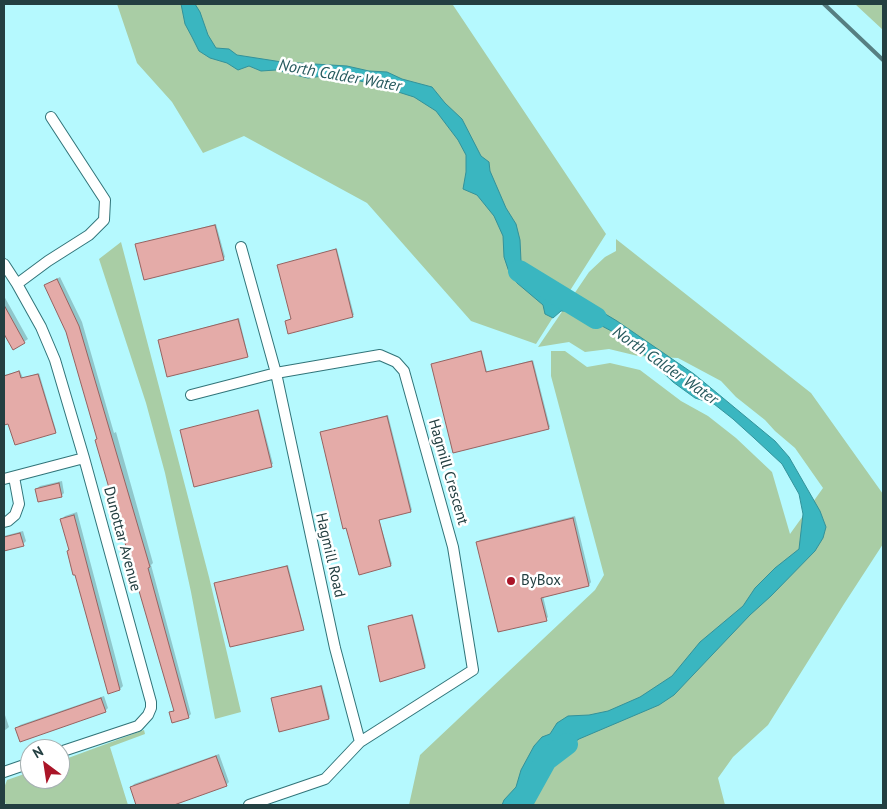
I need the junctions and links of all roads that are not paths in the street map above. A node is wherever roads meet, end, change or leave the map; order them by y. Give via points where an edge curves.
1 (51, 117) dead end
2 (241, 247) dead end
3 (4, 264) edge
4 (17, 284) junction
5 (276, 373) junction
6 (191, 396) dead end
7 (84, 458) junction
8 (9, 478) edge
9 (4, 522) edge
10 (360, 742) junction
11 (70, 749) edge
12 (20, 766) edge
13 (4, 772) edge
14 (249, 805) edge

1 - 4 street via 105,200 104,220 88,235
2 - 5 street, Hagmill Road
3 - 4 street, Dunottar Avenue
4 - 7 street, Dunottar Avenue via 41,326 55,360
5 - 6 street, Hagmill Crescent
5 - 10 street, Hagmill Road via 333,639
5 - 10 street, Hagmill Crescent via 380,355 396,362 404,371 453,547 474,670
7 - 8 street
7 - 11 street, Dunottar Avenue via 151,708 138,726
8 - 9 street via 19,504 15,515
10 - 14 street via 325,779
12 - 13 street

